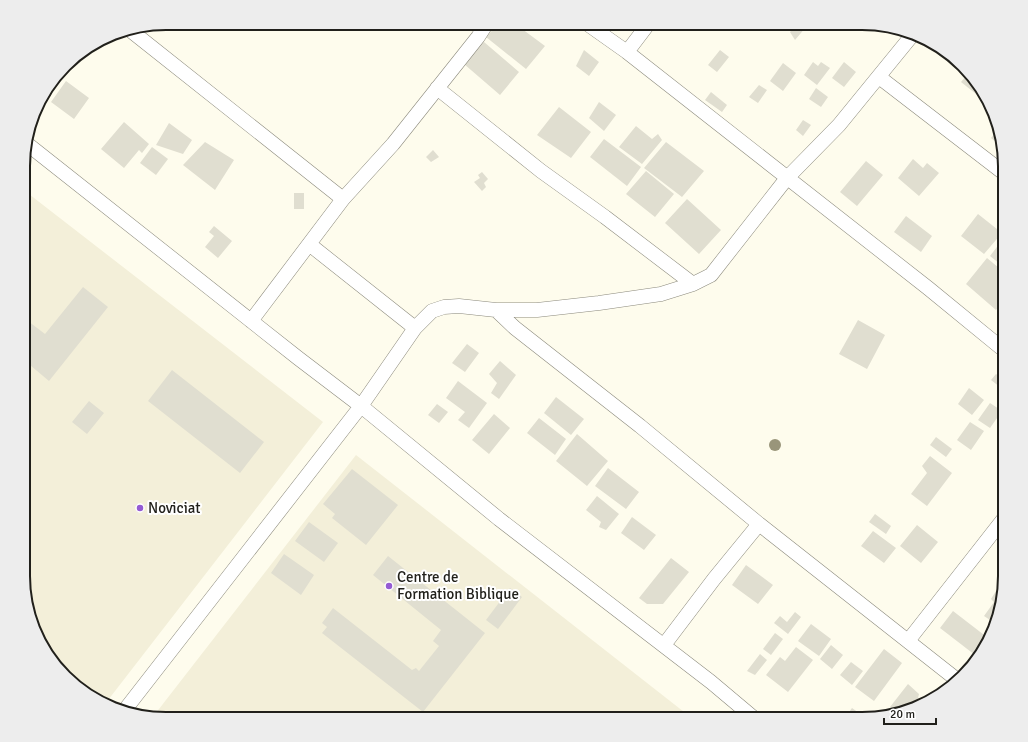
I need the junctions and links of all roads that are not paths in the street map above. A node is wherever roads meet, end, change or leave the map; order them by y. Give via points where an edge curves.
1 (482, 30) edge
2 (596, 30) edge
3 (644, 30) edge
4 (135, 34) edge
5 (906, 38) edge
6 (627, 52) junction
7 (879, 77) junction
8 (437, 88) junction
9 (31, 147) edge
10 (998, 169) edge
11 (787, 178) junction
12 (343, 199) junction
13 (309, 244) junction
14 (693, 284) junction
15 (496, 310) junction
16 (251, 321) junction
17 (415, 328) junction
18 (998, 345) edge
19 (361, 406) junction
20 (759, 524) junction
21 (998, 526) edge
22 (908, 641) junction
23 (664, 646) junction
24 (953, 677) edge
25 (128, 706) edge
26 (747, 712) edge

1 - 8 street
2 - 6 street
3 - 6 street
4 - 12 street
5 - 7 street
6 - 11 street
7 - 10 street
7 - 11 street via 838,125
8 - 12 street via 393,144
8 - 14 street via 541,171
9 - 16 street
11 - 14 street via 711,275
11 - 18 street
12 - 13 street
13 - 16 street
13 - 17 street
14 - 15 street via 661,294 599,303 537,310
15 - 17 street via 459,306 444,308 432,311
15 - 20 street
16 - 19 street
17 - 19 street
19 - 23 street via 499,519
19 - 25 street
20 - 22 street
20 - 23 street
21 - 22 street
22 - 24 street
23 - 26 street

